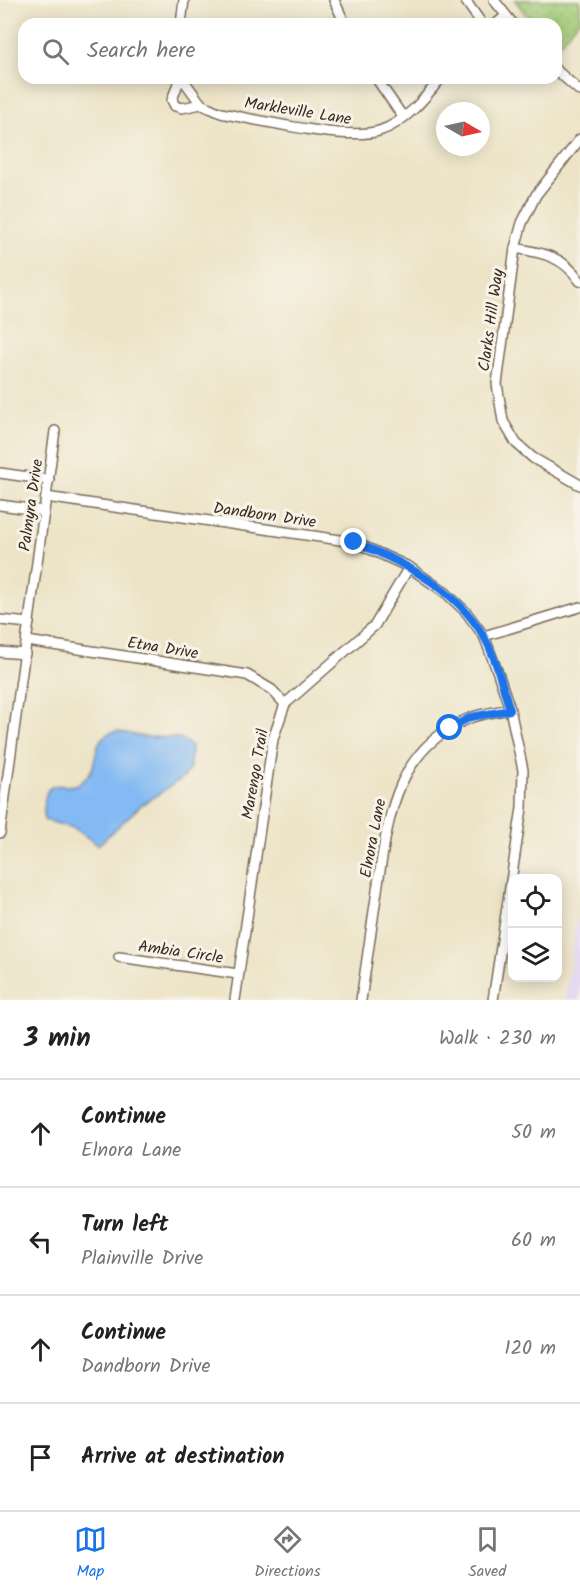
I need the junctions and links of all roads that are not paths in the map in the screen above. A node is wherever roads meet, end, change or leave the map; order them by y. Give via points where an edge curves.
1 (184, 0) edge
2 (334, 0) edge
3 (465, 0) edge
4 (494, 0) edge
5 (182, 18) edge
6 (342, 18) edge
7 (478, 18) edge
8 (508, 18) edge
9 (562, 74) edge
10 (179, 84) edge
11 (186, 84) edge
12 (380, 84) edge
13 (436, 84) edge
14 (580, 90) edge
15 (201, 104) junction
16 (403, 117) junction
17 (580, 139) edge
18 (515, 248) junction
19 (580, 281) edge
20 (55, 431) dead end
21 (0, 473) edge
22 (49, 480) junction
23 (580, 485) edge
24 (46, 497) junction
25 (0, 505) edge
26 (44, 511) junction
27 (409, 567) junction
28 (580, 607) edge
29 (0, 620) edge
30 (29, 623) junction
31 (484, 636) junction
32 (27, 641) junction
33 (0, 652) edge
34 (25, 654) junction
35 (285, 704) junction
36 (510, 710) junction
37 (3, 794) edge
38 (2, 808) edge
39 (0, 833) edge
40 (119, 957) dead end
41 (238, 974) junction
42 (235, 1000) edge
43 (361, 1000) edge
44 (493, 1000) edge

1 - 5 street
2 - 6 street
3 - 7 street
4 - 8 street
9 - 14 street
10 - 15 street via 172,100 175,106
11 - 15 street
12 - 16 street
13 - 16 street, Markleville Lane
15 - 16 street, Markleville Lane via 220,113 350,135 380,131
17 - 18 street, Clarks Hill Way via 536,195
18 - 19 street via 554,256
18 - 23 street, Clarks Hill Way via 498,373 499,405 510,435 523,451
20 - 22 street, Palmyra Drive
21 - 22 street
22 - 24 street, Palmyra Drive
24 - 26 street, Palmyra Drive
24 - 27 street, Dandborn Drive via 354,542
25 - 26 street
26 - 30 street, Palmyra Drive
27 - 31 street, Dandborn Drive via 446,593
27 - 35 street, Marengo Trail via 375,625
28 - 31 street
29 - 30 street
30 - 32 street, Palmyra Drive
31 - 36 street, Dandborn Drive
32 - 34 street, Palmyra Drive
32 - 35 street, Etna Drive via 247,675 272,690
33 - 34 street
34 - 37 street, Palmyra Drive
35 - 41 street, Marengo Trail via 273,739
36 - 43 street, Elnora Lane via 471,717 450,728 425,748 403,779 386,834
36 - 44 street, Dandborn Drive via 524,791
37 - 38 street, Palmyra Drive
38 - 39 street, Palmyra Drive
40 - 41 street, Ambia Circle
41 - 42 street, Marengo Trail

